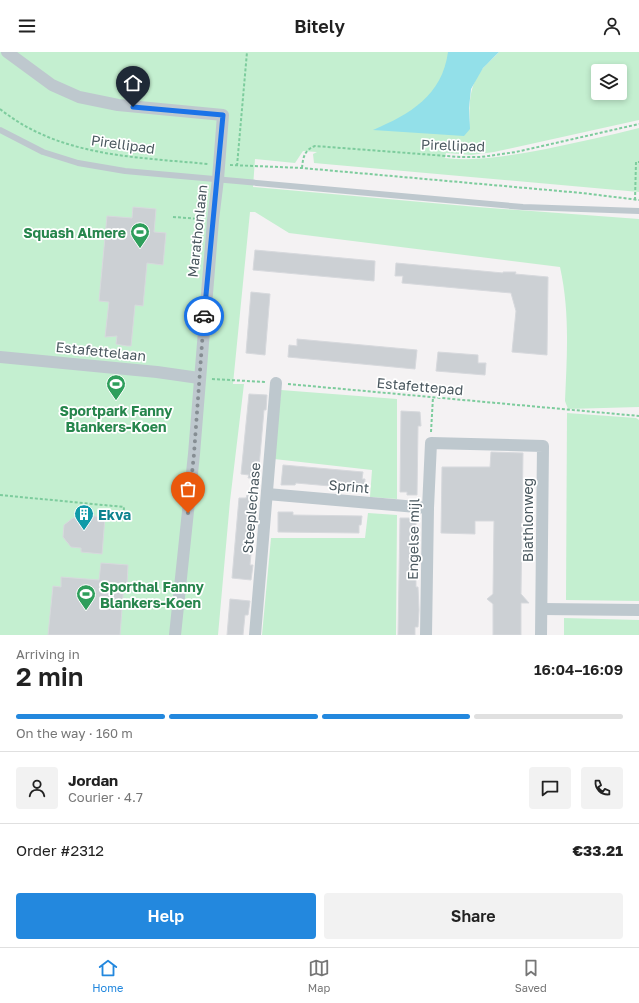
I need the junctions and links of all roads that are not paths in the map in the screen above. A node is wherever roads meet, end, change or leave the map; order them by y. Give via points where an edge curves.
1 (7, 52) edge
2 (0, 130) edge
3 (218, 179) junction
4 (639, 211) edge
5 (0, 357) edge
6 (199, 378) junction
7 (276, 383) road end
8 (431, 443) joint
9 (267, 494) junction
10 (428, 508) junction
11 (542, 609) junction
12 (639, 610) edge
13 (175, 635) edge
14 (255, 635) edge
15 (426, 635) edge
16 (541, 635) edge

1 - 3 street, Marathonlaan via 52,85 79,97 118,105 223,115
2 - 3 lane via 43,152 78,163 125,171
3 - 4 lane via 523,207
3 - 6 street, Marathonlaan
5 - 6 street, Estafettelaan
6 - 13 street, Marathonlaan
7 - 9 street, Steeplechase
8 - 10 street, Engelse mijl
8 - 11 street, Biathlonweg via 543,446
9 - 10 street, Sprint
9 - 14 street, Steeplechase
10 - 15 street, Engelse mijl
11 - 12 street
11 - 16 street

